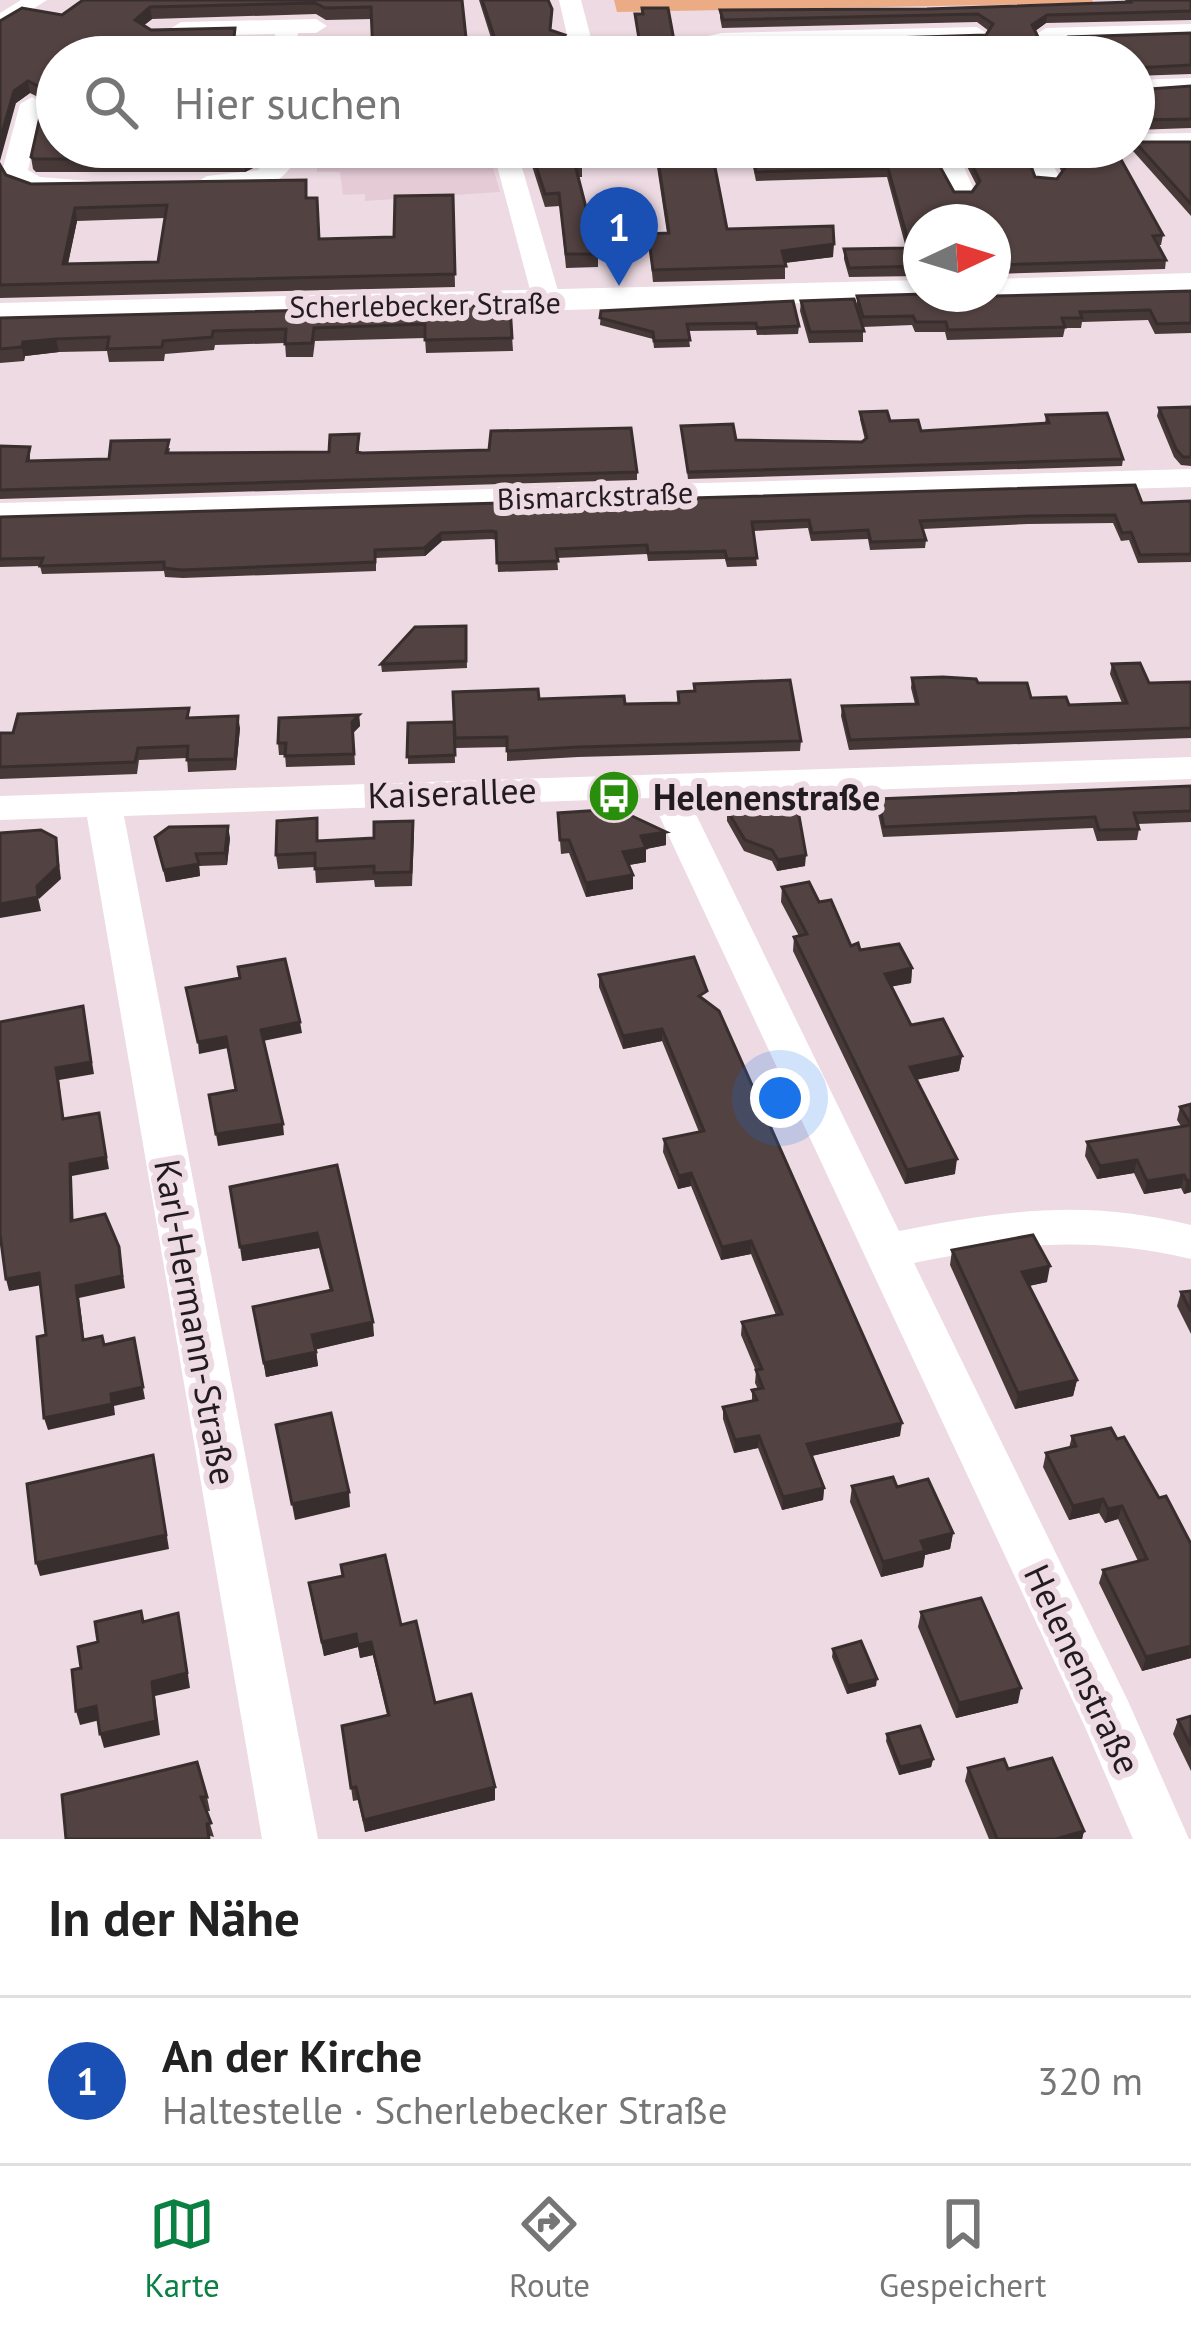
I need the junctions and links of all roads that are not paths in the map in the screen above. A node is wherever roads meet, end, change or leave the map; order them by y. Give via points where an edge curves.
1 (36, 0) edge
2 (571, 0) edge
3 (0, 23) edge
4 (316, 26) dead end
5 (254, 27) junction
6 (287, 27) junction
7 (152, 30) edge
8 (1191, 31) edge
9 (976, 34) edge
10 (256, 36) edge
11 (286, 36) edge
12 (579, 36) edge
13 (960, 36) edge
14 (1047, 36) edge
15 (1191, 85) edge
16 (1155, 86) edge
17 (36, 104) edge
18 (0, 106) edge
19 (36, 122) edge
20 (1191, 140) edge
21 (1155, 147) edge
22 (281, 168) edge
23 (510, 168) edge
24 (952, 168) edge
25 (1042, 168) edge
26 (1047, 179) edge
27 (33, 184) junction
28 (178, 184) edge
29 (109, 185) edge
30 (962, 193) edge
31 (4, 194) edge
32 (1191, 284) edge
33 (1011, 289) edge
34 (903, 291) edge
35 (547, 301) junction
36 (0, 315) edge
37 (1191, 478) edge
38 (0, 512) edge
39 (1191, 768) edge
40 (663, 784) junction
41 (103, 804) junction
42 (0, 808) edge
43 (1191, 1242) edge
44 (885, 1251) junction
45 (290, 1839) edge
46 (1161, 1839) edge

1 - 3 street
2 - 12 street
4 - 6 street
5 - 6 street
5 - 7 street
5 - 10 street
6 - 11 street
8 - 14 street
9 - 13 street
15 - 16 street
17 - 18 street
19 - 27 street via 15,171
20 - 21 street
22 - 28 street via 247,184
23 - 35 street
24 - 30 street
25 - 26 street
27 - 29 street
27 - 31 street
32 - 33 street
34 - 35 street, Scherlebecker Straße
35 - 36 street, Scherlebecker Straße
37 - 38 street, Bismarckstraße
39 - 40 street, Kaiserallee
40 - 41 street, Kaiserallee
40 - 44 street, Helenenstraße
41 - 42 street, Kaiserallee
41 - 45 street, Karl-Hermann-Straße
43 - 44 street via 1102,1222 1045,1221
44 - 46 street, Helenenstraße

